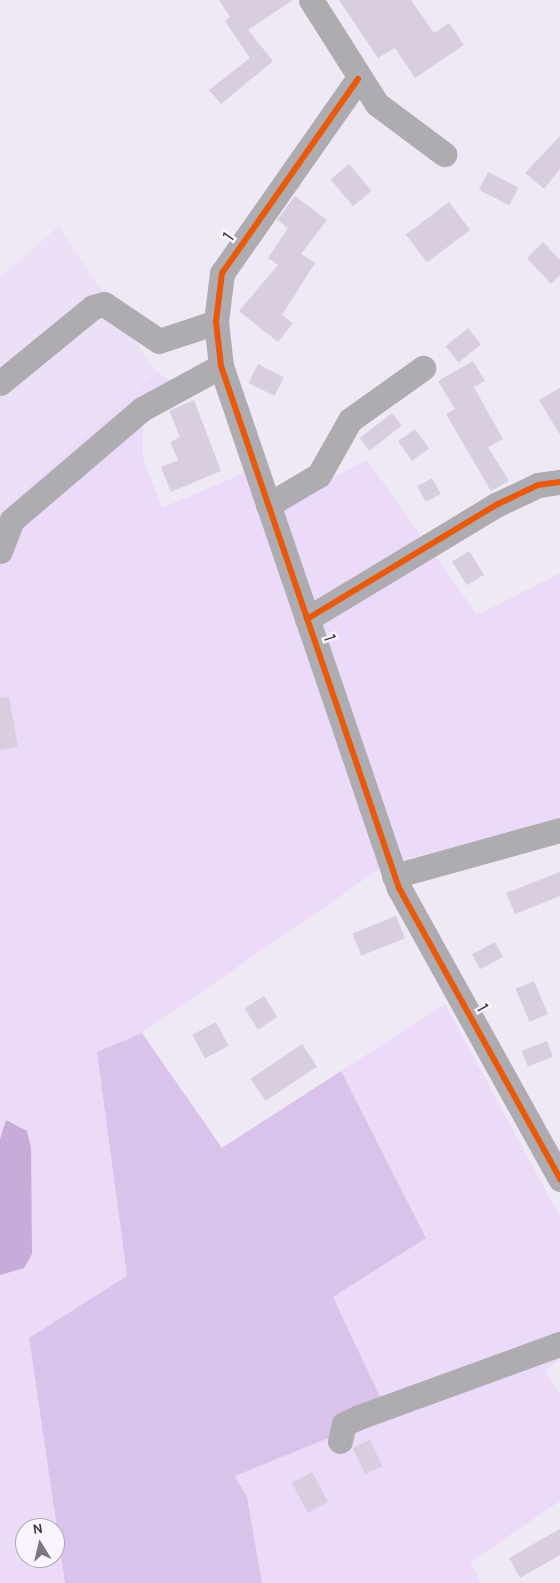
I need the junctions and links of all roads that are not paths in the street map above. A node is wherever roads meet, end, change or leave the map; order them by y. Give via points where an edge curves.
1 (311, 0) edge
2 (358, 80) junction
3 (444, 154) dead end
4 (216, 322) junction
5 (221, 366) junction
6 (423, 368) dead end
7 (0, 383) edge
8 (560, 482) edge
9 (268, 505) junction
10 (0, 551) edge
11 (307, 619) junction
12 (560, 830) edge
13 (394, 876) junction
14 (560, 1180) edge
15 (560, 1344) edge
16 (340, 1441) dead end

1 - 2 street
2 - 3 street via 377,104
2 - 4 street, 1 via 222,273
4 - 5 street, 1
4 - 7 street via 159,341 104,304 93,307
5 - 9 street, 1
5 - 10 street via 142,409 12,520
6 - 9 street via 350,420 319,475
8 - 11 street via 538,486 498,504
9 - 11 street, 1
11 - 13 street, 1
12 - 13 street
13 - 14 street, 1
15 - 16 street via 359,1417 344,1424

